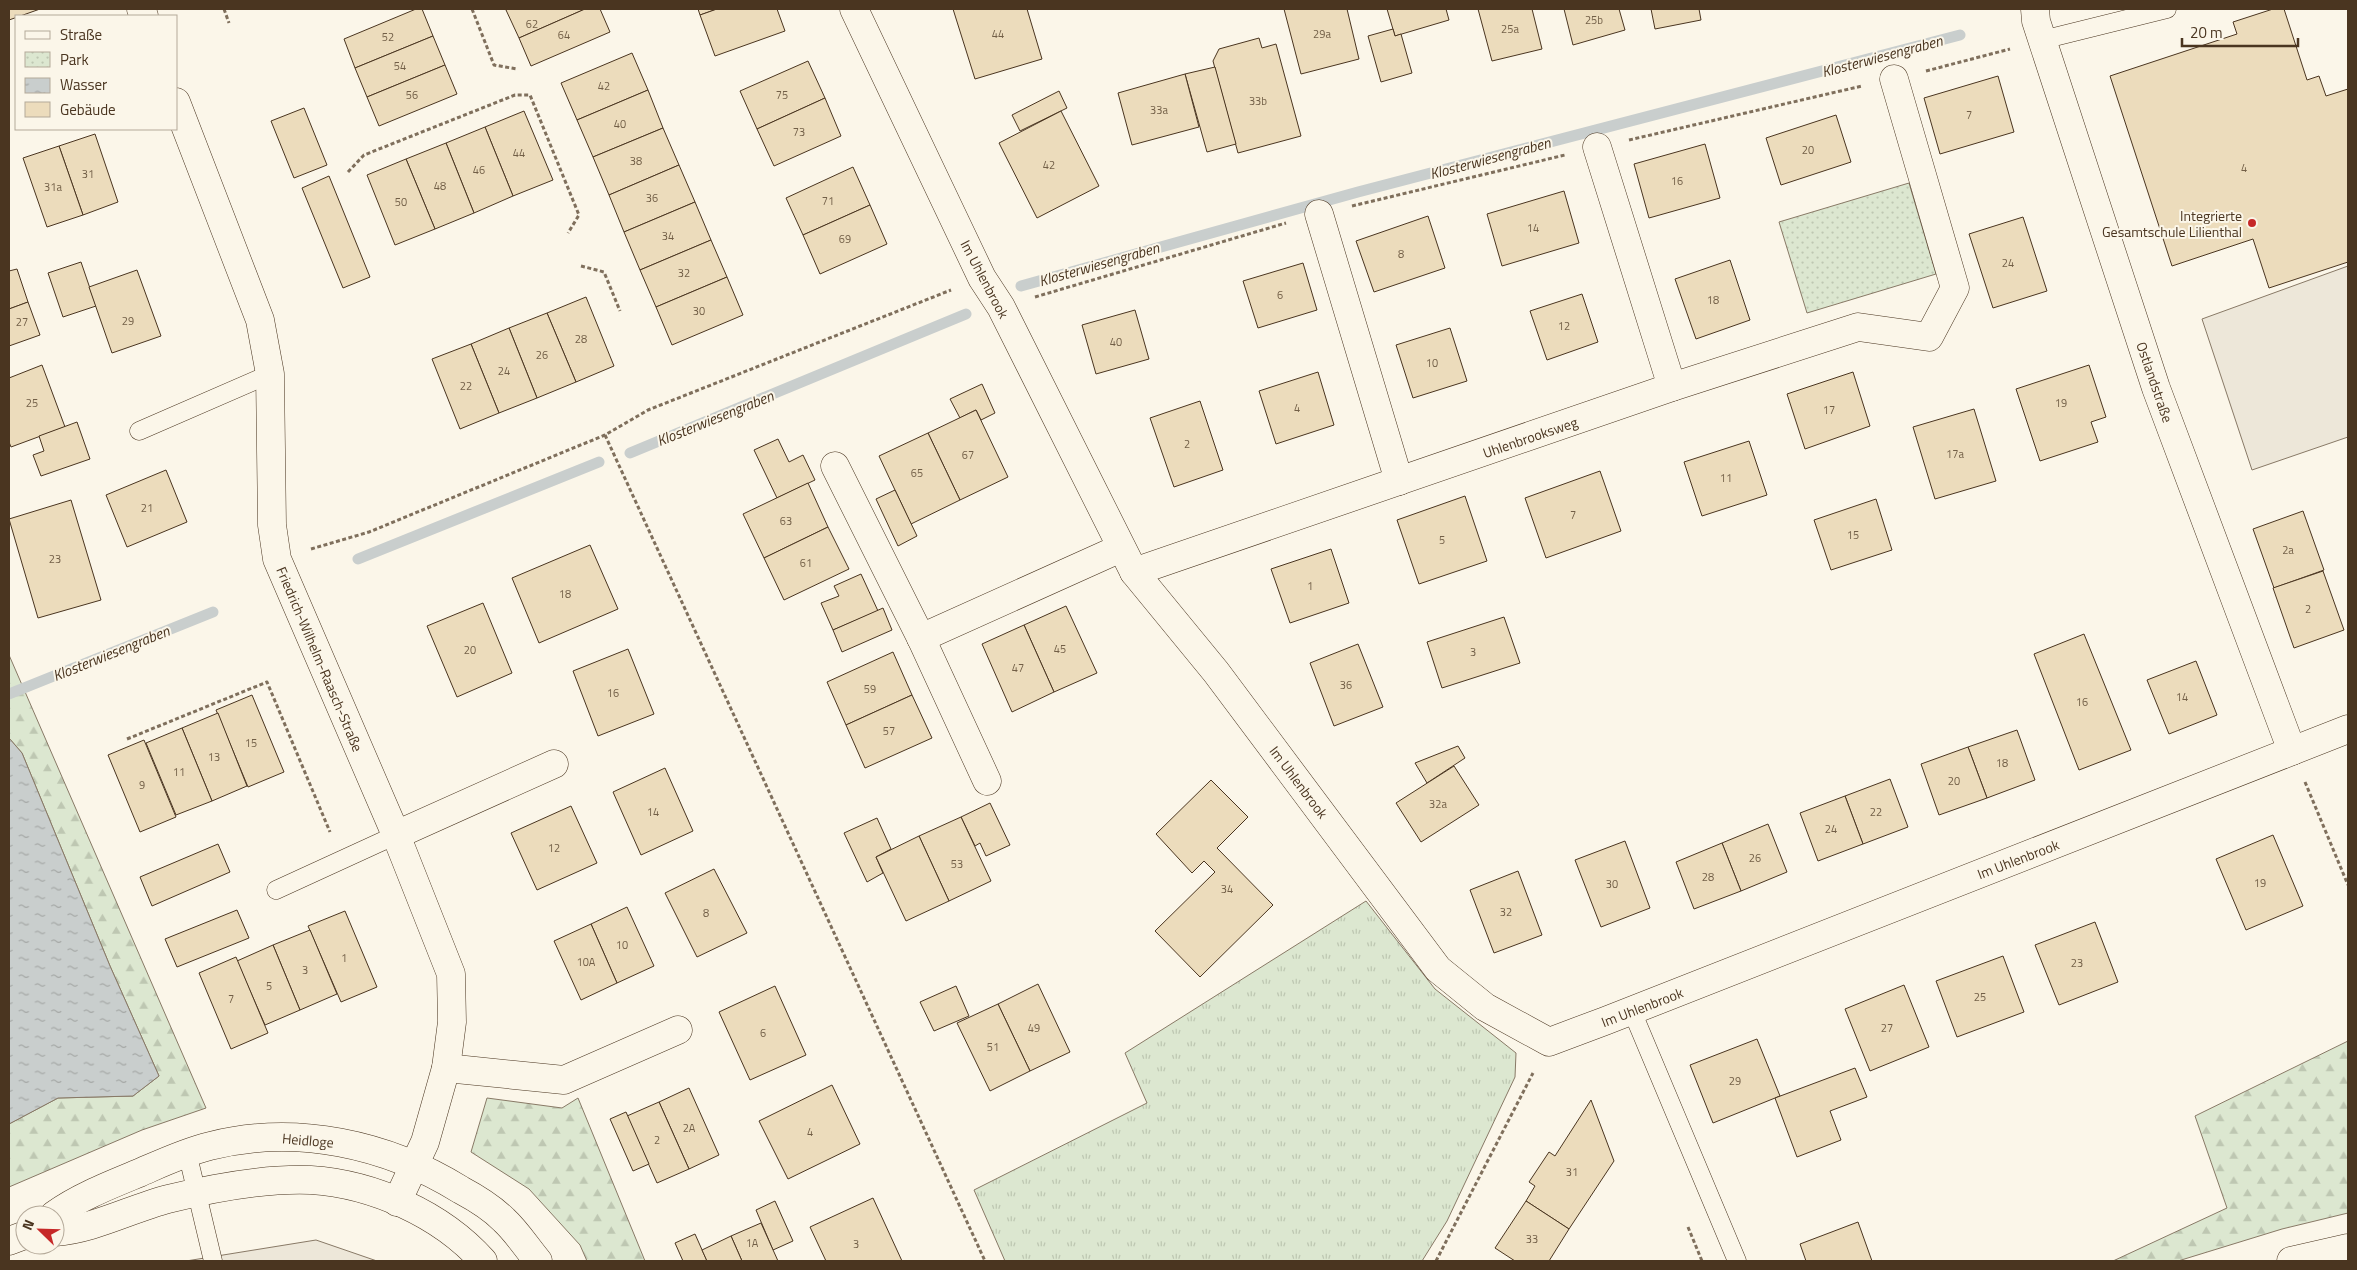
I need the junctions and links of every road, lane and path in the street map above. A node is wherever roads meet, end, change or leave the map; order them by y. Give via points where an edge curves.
1 (224, 9) edge
2 (472, 9) edge
3 (854, 9) edge
4 (2035, 9) edge
5 (2167, 9) edge
6 (229, 23) dead end
7 (2042, 40) junction
8 (517, 69) dead end
9 (1894, 79) junction
10 (178, 107) edge
11 (1597, 147) junction
12 (348, 172) dead end
13 (1319, 214) junction
14 (568, 233) dead end
15 (581, 266) dead end
16 (982, 278) junction
17 (1001, 307) junction
18 (620, 311) dead end
19 (270, 374) junction
20 (1672, 387) junction
21 (139, 431) dead end
22 (605, 435) junction
23 (835, 466) dead end
24 (1399, 481) junction
25 (1121, 548) junction
26 (277, 559) junction
27 (1134, 572) junction
28 (921, 638) junction
29 (2348, 729) edge
30 (127, 739) dead end
31 (2292, 751) junction
32 (554, 764) dead end
33 (987, 781) dead end
34 (396, 836) junction
35 (342, 860) junction
36 (2348, 885) edge
37 (276, 890) dead end
38 (1632, 1010) junction
39 (678, 1030) dead end
40 (1549, 1042) junction
41 (446, 1068) junction
42 (187, 1152) junction
43 (414, 1165) junction
44 (197, 1193) junction
45 (397, 1202) junction
46 (65, 1208) edge
47 (65, 1231) edge
48 (2348, 1248) edge
49 (213, 1261) edge
50 (483, 1261) edge
51 (538, 1261) edge
52 (985, 1261) edge
53 (1436, 1261) edge
54 (1737, 1261) edge
55 (2296, 1261) edge

1 - 6 path
2 - 8 path via 494,65
3 - 16 street, Im Uhlenbrook
4 - 7 street, Ostlandstraße
5 - 7 lane
7 - 9 path
7 - 31 street, Ostlandstraße via 2156,388
9 - 11 path
9 - 20 street, Uhlenbrooksweg via 1955,288 1929,337 1858,327
10 - 19 street, Friedrich-Wilhelm-Raasch-Straße via 260,320
11 - 13 path
11 - 20 street
12 - 14 path via 364,156 393,143 515,95 530,95 579,215
13 - 17 path
13 - 24 street
15 - 18 path via 604,272
16 - 17 street, Im Uhlenbrook
16 - 22 path via 648,410
17 - 25 street, Im Uhlenbrook
19 - 21 lane
19 - 26 street, Friedrich-Wilhelm-Raasch-Straße via 272,525
20 - 24 street, Uhlenbrooksweg
22 - 26 path via 369,532
22 - 52 path
23 - 28 street
24 - 27 street, Uhlenbrooksweg
25 - 27 street, Im Uhlenbrook
25 - 28 street
26 - 34 street, Friedrich-Wilhelm-Raasch-Straße
27 - 40 street, Im Uhlenbrook via 1216,672 1438,969 1485,1007
28 - 33 street
29 - 31 street, Im Uhlenbrook
30 - 35 path via 268,682
31 - 36 path
31 - 38 street, Im Uhlenbrook
32 - 34 street
34 - 35 lane
34 - 41 street, Friedrich-Wilhelm-Raasch-Straße via 451,974 452,1022
35 - 37 lane
38 - 40 street, Im Uhlenbrook
38 - 54 lane
39 - 41 street via 564,1080
40 - 53 path
41 - 43 street, Friedrich-Wilhelm-Raasch-Straße via 425,1142
42 - 43 street, Heidloge via 242,1140 310,1138 375,1150
42 - 44 lane
42 - 46 street, Heidloge
43 - 45 street, Friedrich-Wilhelm-Raasch-Straße
43 - 51 street, Heidloge via 461,1189 504,1220
44 - 45 street via 256,1183 310,1180 358,1188
44 - 47 street
44 - 49 lane
45 - 50 street via 431,1219
48 - 55 street

